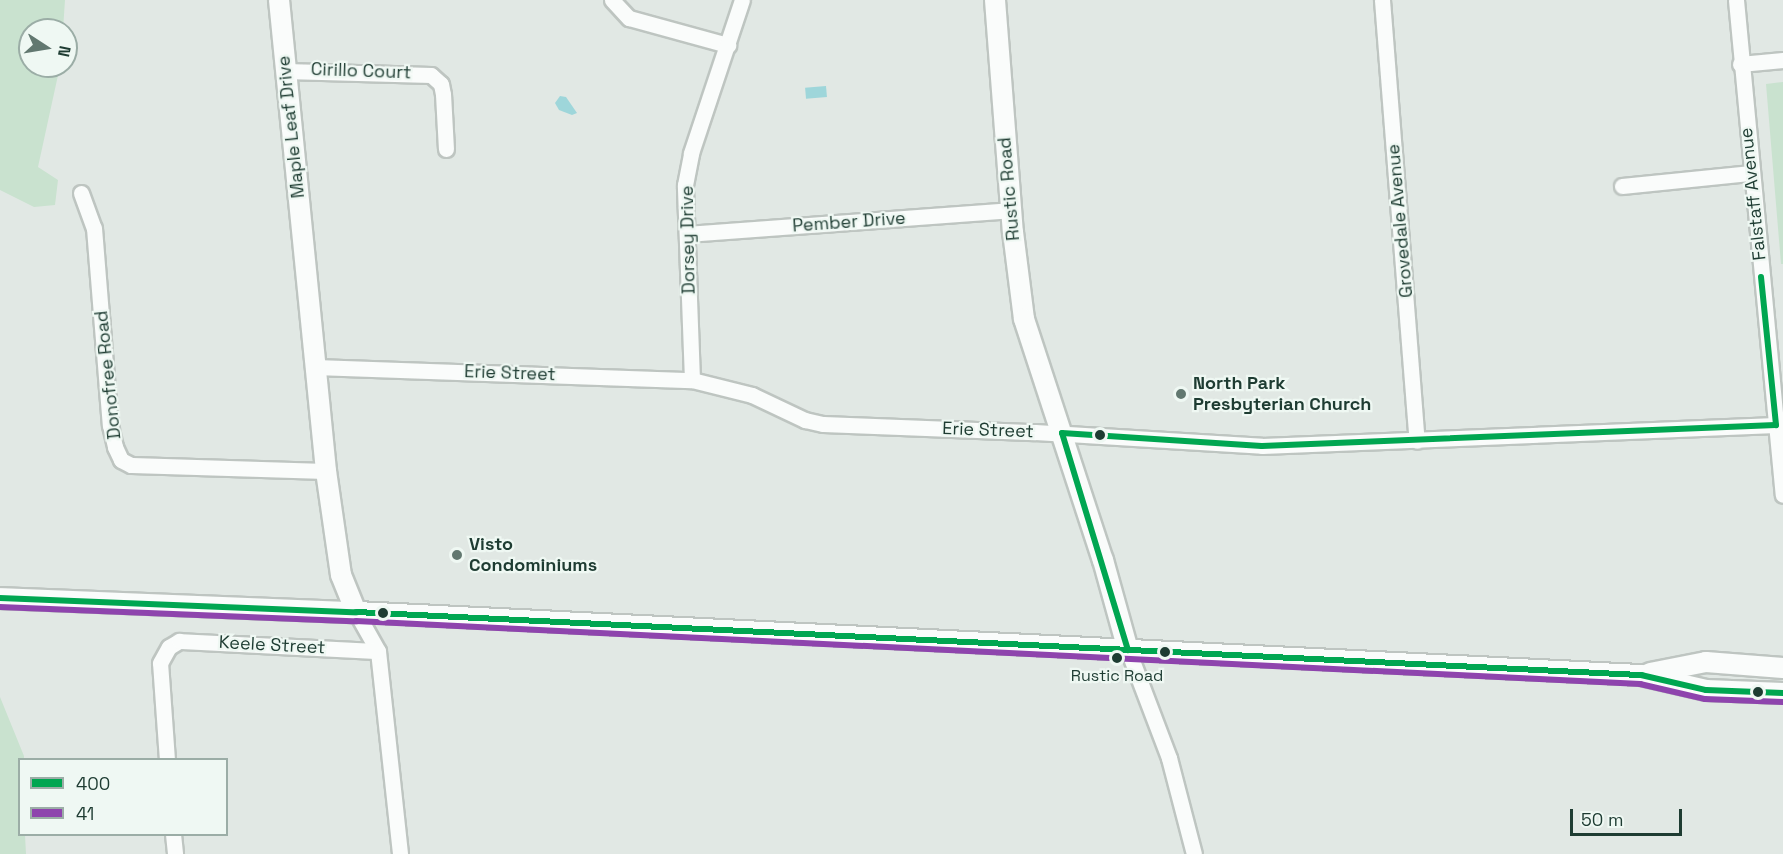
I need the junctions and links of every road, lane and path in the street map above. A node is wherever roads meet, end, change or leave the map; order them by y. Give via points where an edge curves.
1 (279, 0) edge
2 (612, 0) edge
3 (742, 0) edge
4 (995, 0) edge
5 (1382, 0) edge
6 (1736, 0) edge
7 (728, 45) junction
8 (1783, 60) edge
9 (1740, 64) junction
10 (285, 71) junction
11 (446, 148) dead end
12 (1752, 173) junction
13 (1622, 186) dead end
14 (81, 193) dead end
15 (1012, 210) junction
16 (687, 234) junction
17 (315, 367) junction
18 (692, 380) junction
19 (1776, 425) junction
20 (1062, 434) junction
21 (1417, 441) junction
22 (326, 471) junction
23 (1783, 495) edge
24 (0, 598) edge
25 (356, 612) junction
26 (1128, 650) junction
27 (378, 651) junction
28 (1783, 668) edge
29 (1641, 675) junction
30 (1780, 691) edge
31 (167, 758) edge
32 (173, 836) edge
33 (175, 854) edge
34 (400, 854) edge
35 (1194, 854) edge

1 - 10 main road, Maple Leaf Drive
2 - 7 street via 629,18
3 - 7 street, Dorsey Drive
4 - 15 main road, Rustic Road
5 - 21 street, Grovedale Avenue
6 - 9 street, Falstaff Avenue
7 - 16 street, Dorsey Drive via 691,153 685,185
8 - 9 street
9 - 12 street, Falstaff Avenue
10 - 11 street, Cirillo Court via 431,75 441,84
10 - 17 main road, Maple Leaf Drive
12 - 13 street
12 - 19 street, Falstaff Avenue
14 - 22 street, Donofree Road via 94,228 111,426 121,460 131,465
15 - 16 street, Pember Drive
15 - 20 main road, Rustic Road via 1024,320
16 - 18 street, Dorsey Drive
17 - 18 street, Erie Street
17 - 22 main road, Maple Leaf Drive
18 - 20 street, Erie Street via 752,395 805,420 823,424
19 - 21 street, Erie Street
19 - 23 street, Falstaff Avenue
20 - 21 street, Erie Street via 1262,446
20 - 26 main road, Rustic Road
22 - 25 main road, Maple Leaf Drive via 341,575
24 - 25 main road, Keele Street
25 - 26 main road, Keele Street
25 - 27 street, Maple Leaf Drive
26 - 29 main road, Keele Street
26 - 35 street, Rustic Road via 1169,758
27 - 31 street, Keele Street via 179,641 169,647 160,663
27 - 34 street, Maple Leaf Drive
28 - 29 main road, Keele Street via 1706,662
29 - 30 main road, Keele Street via 1706,690
32 - 33 street

